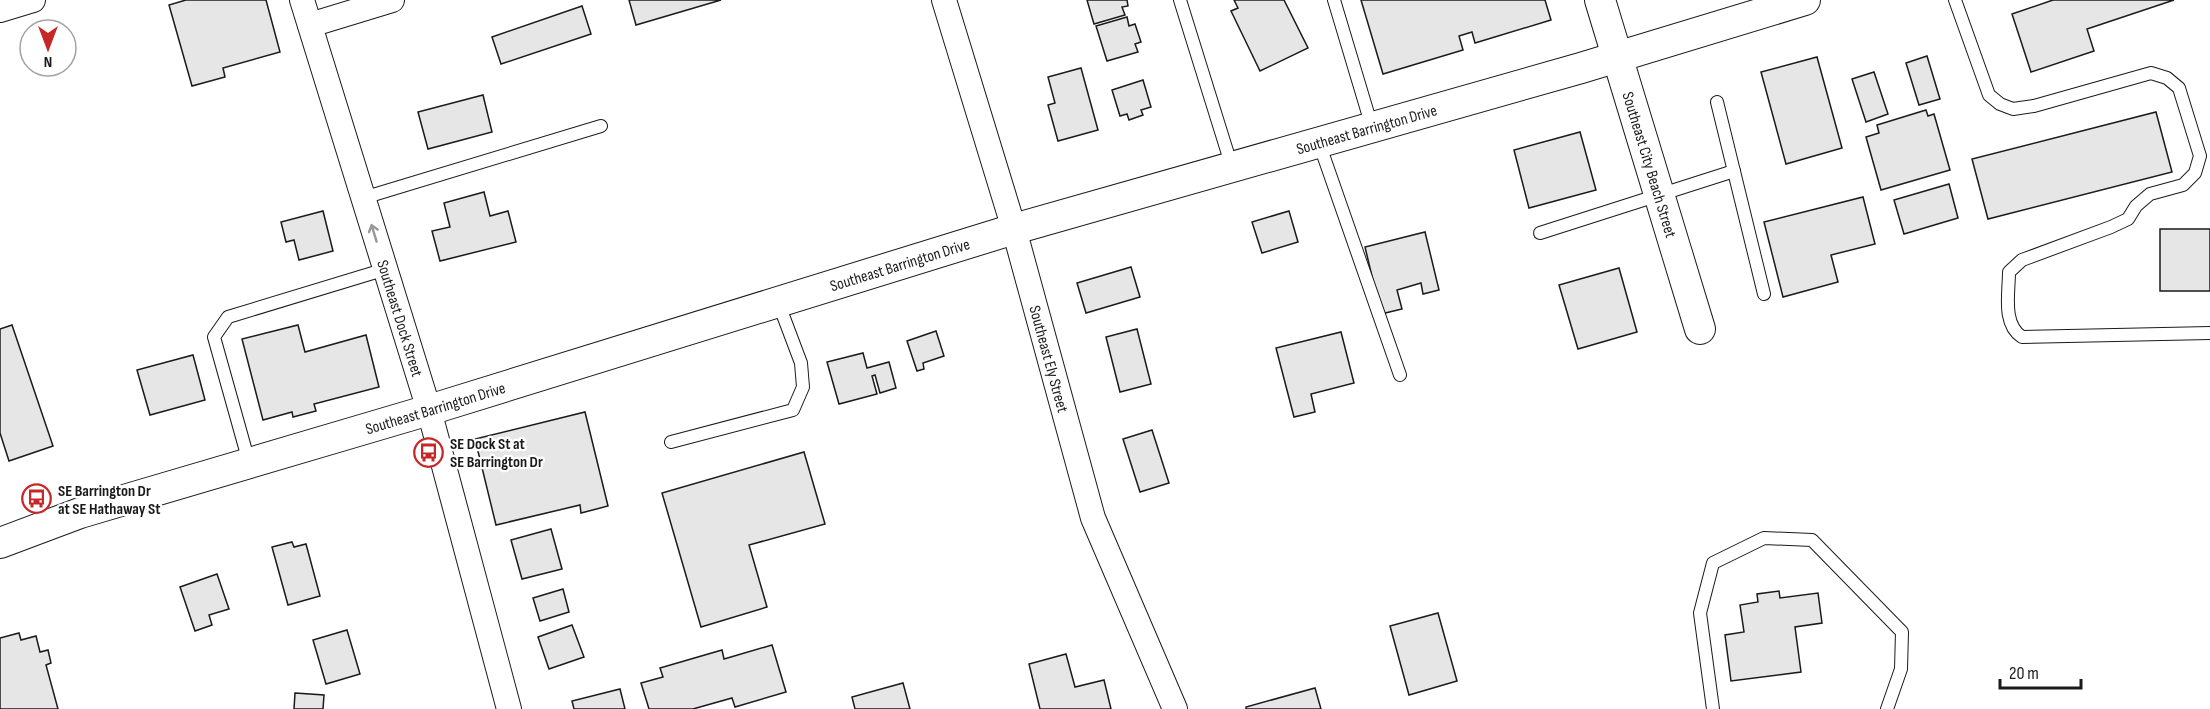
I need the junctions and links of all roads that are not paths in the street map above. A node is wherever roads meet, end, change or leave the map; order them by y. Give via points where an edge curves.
1 (33, 0) edge
2 (302, 0) edge
3 (392, 0) edge
4 (944, 0) edge
5 (1180, 0) edge
6 (1334, 0) edge
7 (1600, 0) edge
8 (1804, 0) edge
9 (1955, 0) edge
10 (0, 10) edge
11 (310, 25) junction
12 (1617, 57) junction
13 (1717, 102) dead end
14 (601, 126) dead end
15 (1372, 127) junction
16 (1318, 142) junction
17 (1232, 167) junction
18 (1734, 171) junction
19 (1659, 194) junction
20 (363, 198) junction
21 (1014, 229) junction
22 (1540, 233) dead end
23 (386, 269) junction
24 (1764, 294) dead end
25 (778, 302) junction
26 (1700, 329) dead end
27 (2210, 333) edge
28 (1400, 375) dead end
29 (429, 410) junction
30 (671, 442) dead end
31 (249, 463) junction
32 (0, 543) edge
33 (509, 709) edge
34 (1175, 709) edge
35 (1713, 709) edge
36 (1887, 709) edge

1 - 10 street
2 - 11 street, Southeast Dock Street
3 - 11 street
4 - 21 street, Southeast Ely Street
5 - 17 lane
6 - 15 lane
7 - 12 street, Southeast City Beach Street
8 - 12 street, Southeast Barrington Drive
9 - 27 lane via 1989,95 2000,104 2013,109 2034,106 2151,74 2167,78 2179,88 2200,156 2195,172 2183,185 2150,194 2128,219 2022,260 2009,272 2009,322 2014,332 2022,337
11 - 20 street, Southeast Dock Street
12 - 15 street, Southeast Barrington Drive
12 - 19 street, Southeast City Beach Street
13 - 18 lane
14 - 20 lane
15 - 16 street, Southeast Barrington Drive
16 - 17 street, Southeast Barrington Drive
16 - 28 lane
17 - 21 street, Southeast Barrington Drive
18 - 19 lane
18 - 24 lane
19 - 22 lane
19 - 26 street, Southeast City Beach Street
23 -> 20 street, Southeast Dock Street
21 - 25 street, Southeast Barrington Drive
21 - 34 street, Southeast Ely Street via 1093,518
23 - 29 street, Southeast Dock Street
23 - 31 lane via 228,317 214,337
25 - 29 street, Southeast Barrington Drive
25 - 30 lane via 801,363 803,387 794,410
29 - 31 street, Southeast Barrington Drive
29 - 33 street, Southeast Dock Street
31 - 32 street, Southeast Barrington Drive via 81,513
35 - 36 lane via 1700,613 1713,563 1764,538 1812,540 1902,632 1901,669

